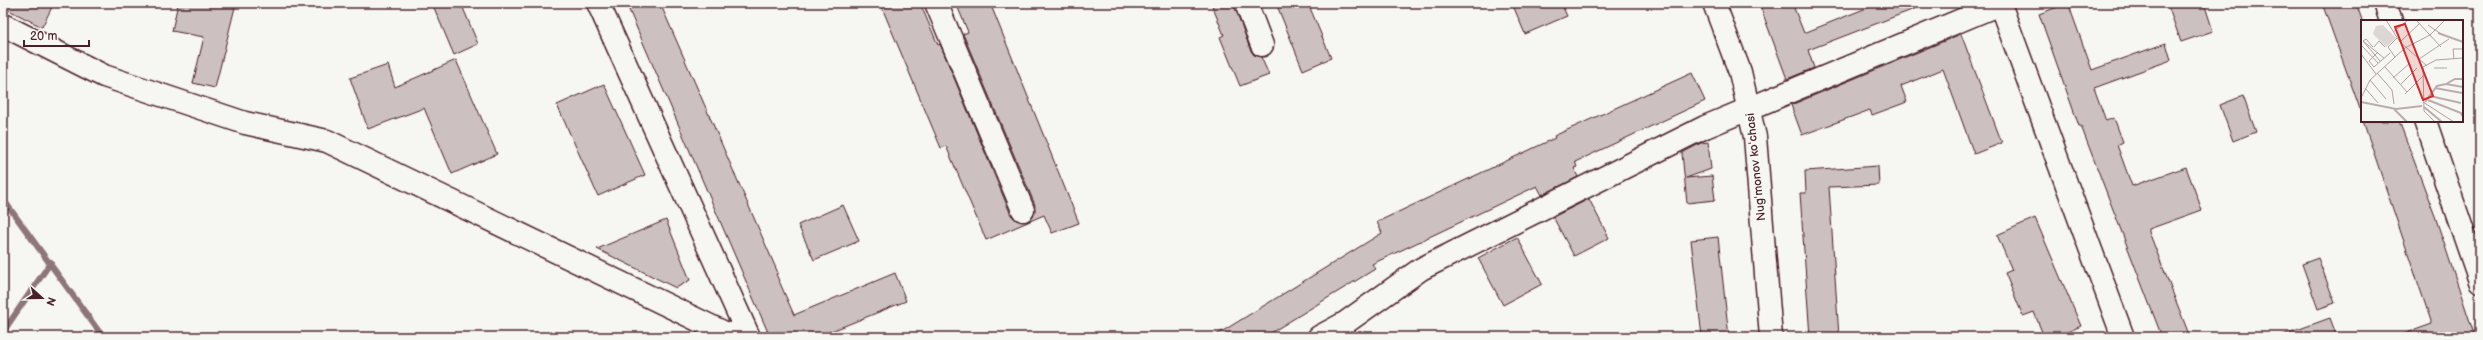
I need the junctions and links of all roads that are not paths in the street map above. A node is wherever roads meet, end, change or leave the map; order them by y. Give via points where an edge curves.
1 (598, 3) edge
2 (936, 3) edge
3 (1246, 3) edge
4 (1714, 3) edge
5 (2001, 3) edge
6 (2385, 3) edge
7 (2391, 20) edge
8 (3, 25) edge
9 (1262, 45) dead end
10 (1749, 106) junction
11 (2425, 122) edge
12 (1024, 210) dead end
13 (2480, 281) edge
14 (734, 337) edge
15 (749, 337) edge
16 (1319, 337) edge
17 (1771, 337) edge
18 (2123, 337) edge

1 - 15 street
2 - 12 street
3 - 9 street
4 - 10 street, Nugʻmonov koʻchasi via 1740,72
5 - 10 street
5 - 18 street
6 - 7 street
8 - 14 street via 104,76 245,123 326,141
10 - 16 street via 1420,269 1345,323
10 - 17 street, Nugʻmonov koʻchasi via 1759,176
11 - 13 street

